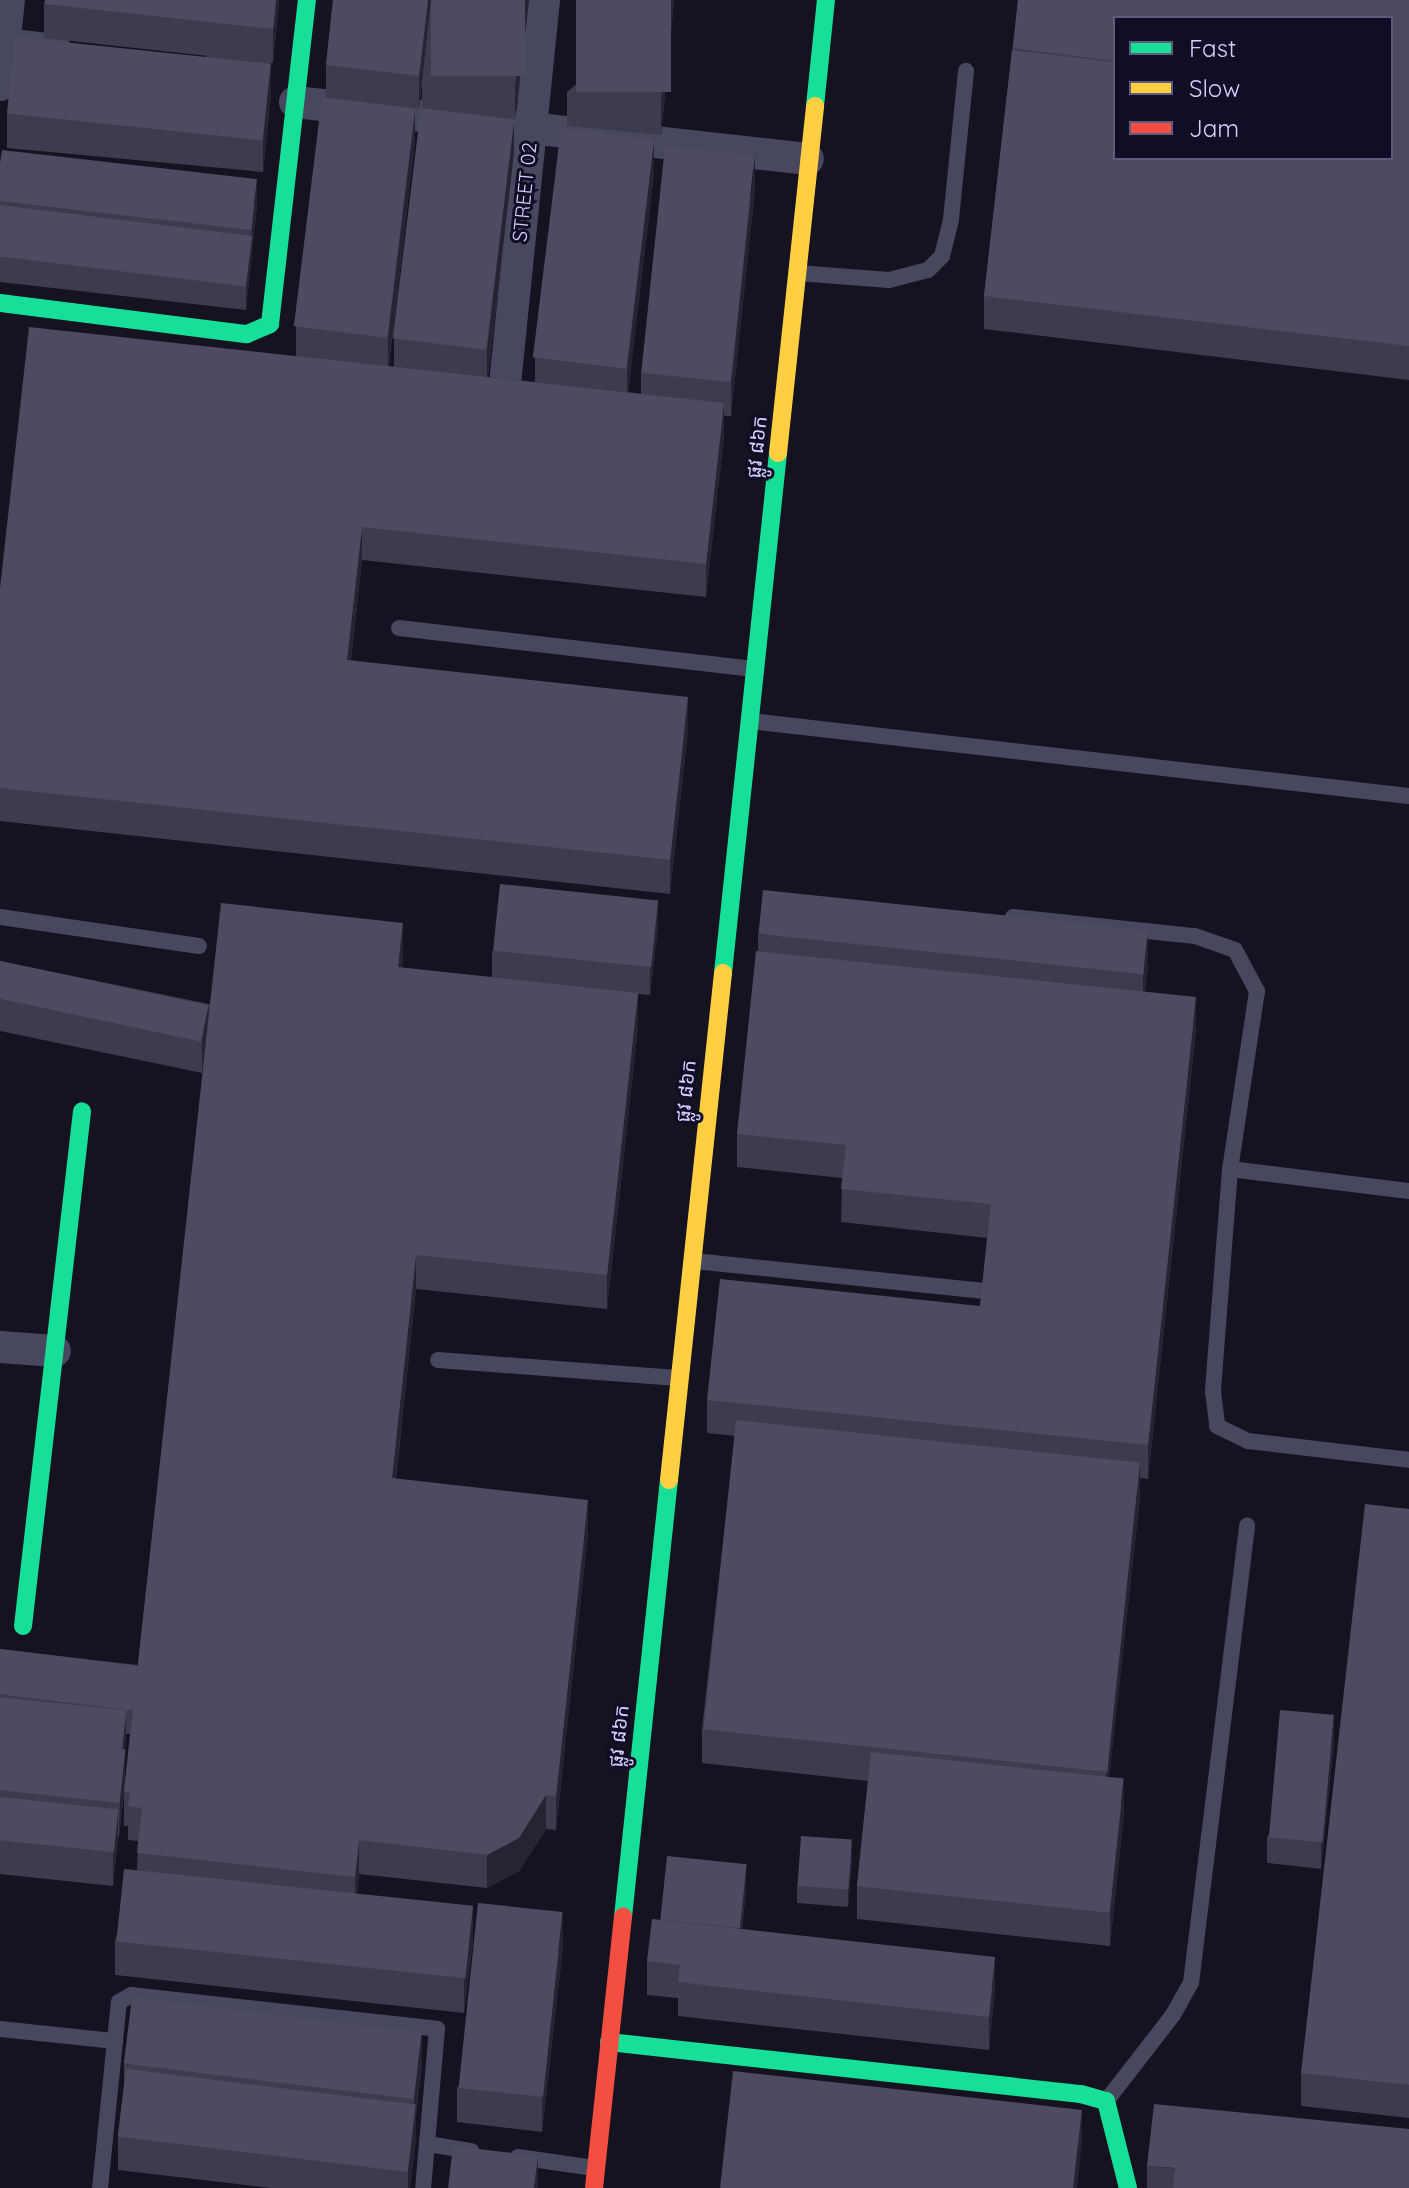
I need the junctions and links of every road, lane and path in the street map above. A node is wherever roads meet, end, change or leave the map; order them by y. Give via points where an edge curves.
1 (9, 0) edge
2 (307, 0) edge
3 (544, 0) edge
4 (826, 0) edge
5 (4, 44) junction
6 (81, 53) edge
7 (966, 71) dead end
8 (0, 85) edge
9 (287, 85) junction
10 (531, 127) junction
11 (808, 159) junction
12 (253, 187) edge
13 (285, 190) junction
14 (797, 273) junction
15 (0, 303) edge
16 (505, 384) edge
17 (399, 628) dead end
18 (754, 669) junction
19 (748, 721) junction
20 (1409, 796) edge
21 (729, 889) junction
22 (754, 891) dead end
23 (994, 916) edge
24 (0, 917) edge
25 (199, 946) dead end
26 (82, 1111) dead end
27 (1230, 1169) junction
28 (1409, 1191) edge
29 (689, 1260) junction
30 (984, 1291) edge
31 (0, 1347) edge
32 (55, 1351) junction
33 (438, 1360) dead end
34 (677, 1378) junction
35 (1409, 1460) edge
36 (1247, 1525) dead end
37 (23, 1626) dead end
38 (0, 2029) edge
39 (115, 2041) junction
40 (609, 2042) junction
41 (1106, 2101) junction
42 (428, 2144) junction
43 (596, 2168) junction
44 (100, 2188) edge
45 (423, 2188) edge
46 (594, 2188) edge
47 (1128, 2188) edge

1 - 5 street
2 - 9 street
3 - 10 street, STREET 02
4 - 11 street, ផ្លូវ ៨៦ក
5 - 6 street
5 - 8 street
7 - 14 lane via 951,219 942,256 928,270 889,280
9 - 10 street
9 - 13 street
10 - 11 street
10 - 16 street, STREET 02
11 - 14 street, ផ្លូវ ៨៦ក
12 - 13 street
13 - 15 street via 270,324 247,334
14 - 18 street, ផ្លូវ ៨៦ក
17 - 18 lane
18 - 19 street, ផ្លូវ ៨៦ក
19 - 20 lane
19 - 21 street, ផ្លូវ ៨៦ក
21 - 22 lane
21 - 29 street, ផ្លូវ ៨៦ក
23 - 27 lane via 1195,936 1235,950 1257,991
24 - 25 lane
26 - 32 street
27 - 28 lane
27 - 35 lane via 1213,1391 1217,1426 1248,1441
29 - 30 lane
29 - 34 street, ផ្លូវ ៨៦ក
31 - 32 street
32 - 37 street
33 - 34 lane
34 - 40 street, ផ្លូវ ៨៦ក
36 - 41 lane via 1191,1983 1173,2015
38 - 39 lane
39 - 42 lane via 124,1995 433,2027 439,2034
39 - 44 lane
40 - 41 street via 1081,2094
40 - 43 street, ផ្លូវ ៨៦ក
41 - 47 street
42 - 43 lane
42 - 45 lane
43 - 46 street, ផ្លូវ ៨៦ក

